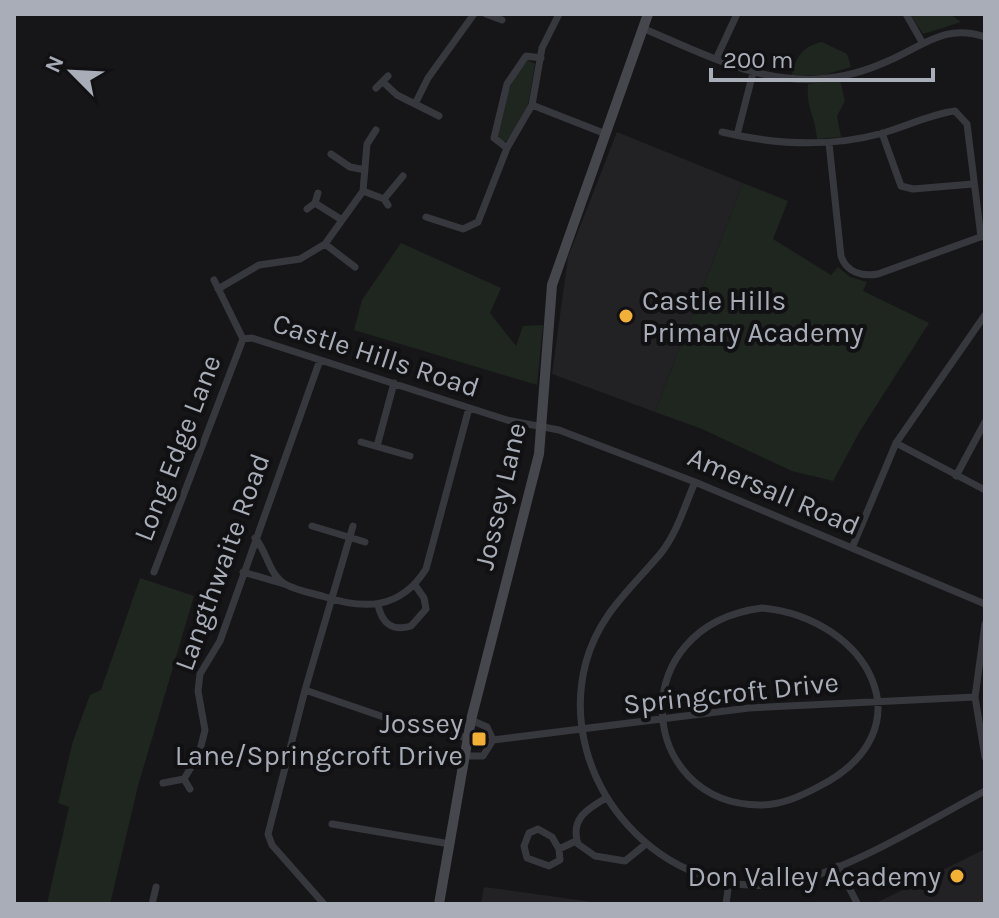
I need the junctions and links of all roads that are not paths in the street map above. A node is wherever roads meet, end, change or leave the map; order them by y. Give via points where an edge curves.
1 (474, 14) edge
2 (486, 14) edge
3 (559, 14) edge
4 (648, 14) edge
5 (737, 14) edge
6 (906, 14) edge
7 (502, 20) dead end
8 (642, 28) junction
9 (985, 37) edge
10 (922, 42) junction
11 (541, 58) junction
12 (716, 59) junction
13 (753, 73) junction
14 (383, 82) dead end
15 (415, 104) junction
16 (532, 105) junction
17 (439, 116) dead end
18 (376, 130) dead end
19 (722, 132) dead end
20 (882, 133) junction
21 (606, 134) junction
22 (737, 135) junction
23 (829, 143) junction
24 (507, 148) junction
25 (331, 154) dead end
26 (365, 170) junction
27 (403, 176) dead end
28 (973, 184) junction
29 (363, 191) junction
30 (318, 193) dead end
31 (315, 203) junction
32 (307, 209) dead end
33 (426, 217) dead end
34 (342, 220) junction
35 (983, 236) edge
36 (325, 244) junction
37 (355, 267) dead end
38 (214, 280) dead end
39 (218, 289) junction
40 (985, 315) edge
41 (976, 327) junction
42 (985, 333) edge
43 (243, 339) junction
44 (320, 360) junction
45 (394, 383) junction
46 (469, 408) junction
47 (985, 422) edge
48 (543, 426) junction
49 (361, 442) dead end
50 (896, 443) junction
51 (377, 446) junction
52 (410, 456) dead end
53 (956, 476) junction
54 (695, 482) junction
55 (985, 490) edge
56 (312, 526) dead end
57 (353, 526) dead end
58 (255, 538) junction
59 (350, 538) junction
60 (365, 542) dead end
61 (852, 548) junction
62 (154, 572) dead end
63 (243, 572) junction
64 (284, 584) junction
65 (415, 585) junction
66 (332, 600) junction
67 (985, 604) edge
68 (378, 605) junction
69 (985, 624) edge
70 (305, 690) junction
71 (975, 697) junction
72 (877, 702) junction
73 (471, 720) junction
74 (663, 720) junction
75 (583, 731) junction
76 (468, 738) junction
77 (493, 740) junction
78 (464, 756) junction
79 (985, 757) edge
80 (184, 779) junction
81 (163, 783) dead end
82 (190, 789) dead end
83 (985, 791) edge
84 (606, 798) junction
85 (332, 824) dead end
86 (576, 841) junction
87 (450, 844) junction
88 (646, 844) junction
89 (559, 849) junction
90 (838, 866) junction
91 (729, 882) junction
92 (156, 887) dead end
93 (141, 897) dead end
94 (152, 902) edge
95 (857, 903) edge
96 (324, 904) edge
97 (439, 904) edge
98 (726, 904) edge

1 - 15 street
2 - 7 street
3 - 11 street
4 - 8 street, Jossey Lane
5 - 12 street
6 - 10 street
8 - 12 street
8 - 21 street, Jossey Lane
9 - 10 street via 953,31
10 - 13 street via 871,68 833,77 792,79
11 - 16 street
11 - 24 street via 523,58 502,96 494,138
12 - 13 street
13 - 22 street
14 - 15 street
15 - 17 street
16 - 21 street
16 - 24 street
18 - 26 street via 367,144
19 - 22 street
20 - 23 street
20 - 28 street via 901,186
20 - 28 street via 950,112 961,114 967,124
21 - 48 street, Jossey Lane via 553,283
22 - 23 street via 768,142
23 - 35 street via 841,256 849,269 878,274
24 - 33 street via 473,227 455,229
25 - 26 street
26 - 29 street
27 - 29 street via 386,202
28 - 35 street
29 - 34 street
30 - 31 street
31 - 32 street
31 - 34 street
34 - 36 street
36 - 37 street
36 - 39 street via 300,259 259,265
38 - 39 street
39 - 43 street
40 - 41 street
41 - 42 street
41 - 50 street
43 - 44 street, Castle Hills Road
43 - 62 street, Long Edge Lane
44 - 45 street, Castle Hills Road
44 - 58 street, Langthwaite Road
45 - 46 street, Castle Hills Road
45 - 51 street
46 - 48 street, Castle Hills Road
46 - 65 street via 426,569
47 - 53 street
48 - 54 street, Amersall Road
48 - 73 street, Jossey Lane
49 - 51 street
50 - 53 street
50 - 61 street
51 - 52 street
53 - 55 street
54 - 61 street, Amersall Road
54 - 75 street via 669,542 601,625 583,680
56 - 59 street
57 - 59 street
58 - 63 street, Langthwaite Road
58 - 64 street
59 - 60 street
59 - 66 street
61 - 67 street, Amersall Road
63 - 64 street
63 - 80 street, Langthwaite Road via 220,641 200,674 205,730
64 - 66 street
65 - 68 street
65 - 68 street via 426,609 411,626 399,629 386,623
66 - 68 street
66 - 70 street
69 - 71 street
70 - 76 street via 401,723
70 - 96 street via 268,834
71 - 72 street, Springcroft Drive
71 - 79 street
72 - 74 street, Springcroft Drive via 749,708
72 - 74 street via 873,731 853,765 801,795 761,805 724,797 691,776 672,751
72 - 74 street via 863,659 842,637 762,608 721,616 687,641 664,686
73 - 76 street, Jossey Lane
73 - 77 street via 487,727
74 - 75 street, Springcroft Drive
75 - 77 street, Springcroft Drive
75 - 84 street
76 - 78 street, Jossey Lane
77 - 78 street, Springcroft Drive via 483,756
78 - 87 street, Jossey Lane
80 - 81 street
80 - 82 street
83 - 90 street
84 - 86 street via 580,817
84 - 88 street
85 - 87 street
86 - 88 street via 595,856 625,861
86 - 89 street
87 - 97 street, Jossey Lane
88 - 91 street via 687,869
89 - 89 street via 560,860 549,866 527,858 524,846 529,833 538,829
90 - 91 street via 784,884
90 - 95 street
91 - 98 street
92 - 94 street
93 - 94 street

